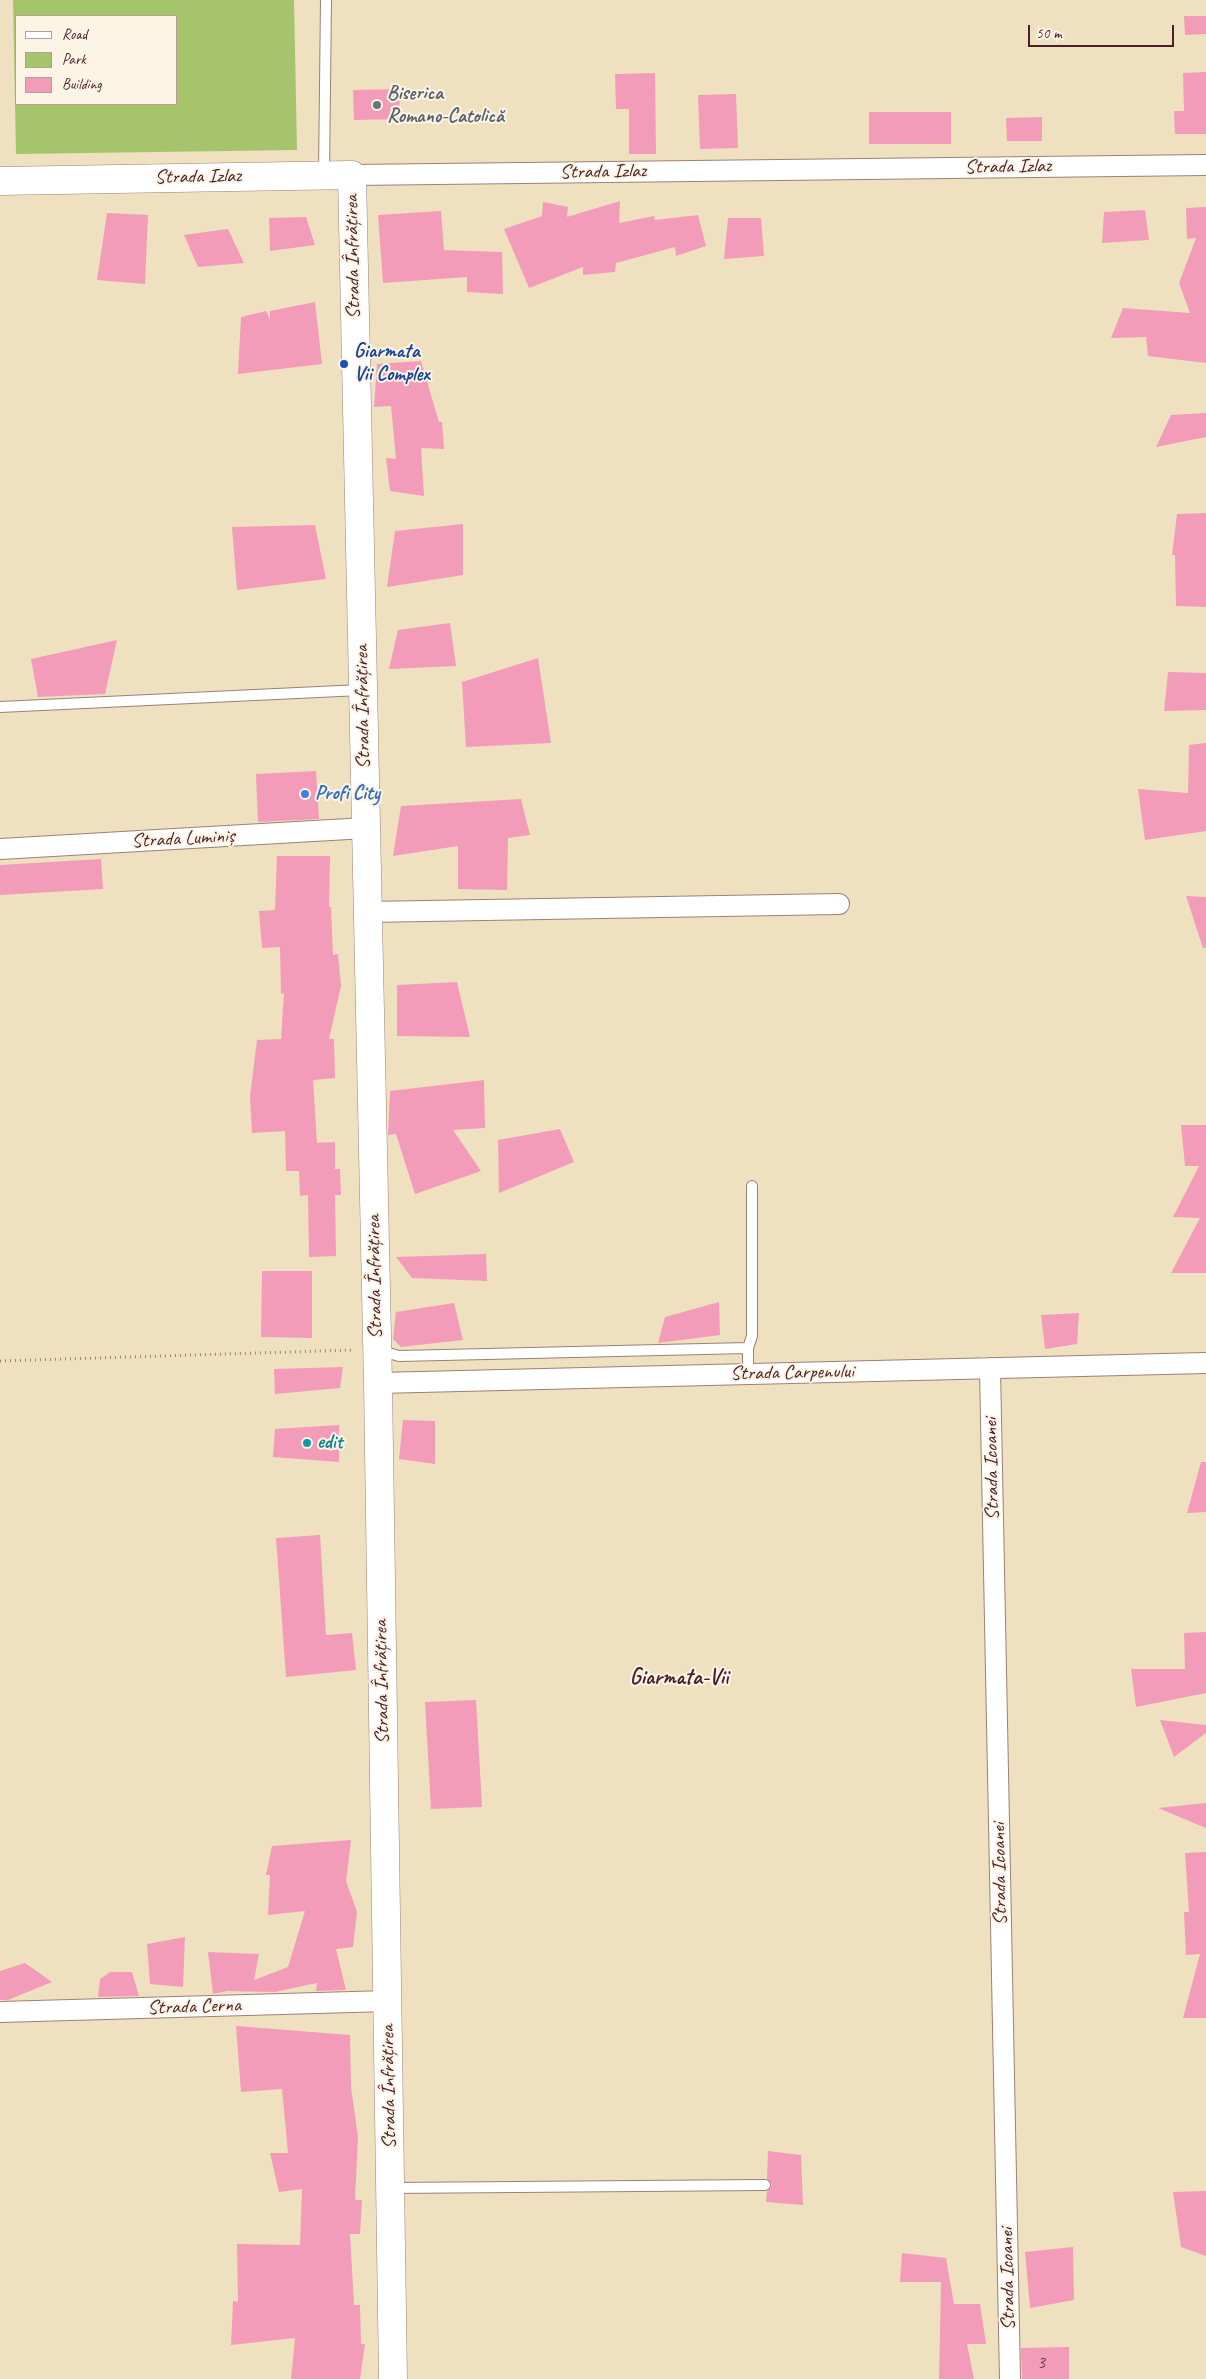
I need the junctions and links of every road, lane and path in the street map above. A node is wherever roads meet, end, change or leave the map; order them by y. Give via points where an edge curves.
1 (326, 0) edge
2 (1206, 165) edge
3 (324, 175) junction
4 (352, 175) junction
5 (0, 181) edge
6 (362, 690) junction
7 (0, 707) edge
8 (366, 828) junction
9 (0, 849) edge
10 (839, 904) dead end
11 (368, 912) junction
12 (752, 1186) dead end
13 (748, 1348) junction
14 (377, 1349) junction
15 (0, 1361) edge
16 (1206, 1363) edge
17 (990, 1368) junction
18 (748, 1374) junction
19 (378, 1383) junction
20 (388, 2001) junction
21 (0, 2012) edge
22 (765, 2185) dead end
23 (390, 2188) junction
24 (393, 2379) edge
25 (1010, 2379) edge

1 - 3 lane
2 - 4 street, Strada Izlaz
3 - 4 street, Strada Izlaz
3 - 5 street, Strada Izlaz
4 - 6 street, Strada Înfrățirea
6 - 7 lane
6 - 8 street, Strada Înfrățirea
8 - 9 street, Strada Luminiș
8 - 11 street, Strada Înfrățirea
10 - 11 street
11 - 14 street, Strada Înfrățirea
12 - 13 lane via 752,1336
13 - 14 lane via 399,1356
13 - 18 lane
14 - 15 path
14 - 19 street, Strada Înfrățirea
16 - 17 street, Strada Carpenului
17 - 18 street, Strada Carpenului
17 - 25 street, Strada Icoanei
18 - 19 street, Strada Carpenului
19 - 20 street, Strada Înfrățirea
20 - 21 street, Strada Cerna
20 - 23 street, Strada Înfrățirea
22 - 23 lane
23 - 24 street, Strada Înfrățirea

